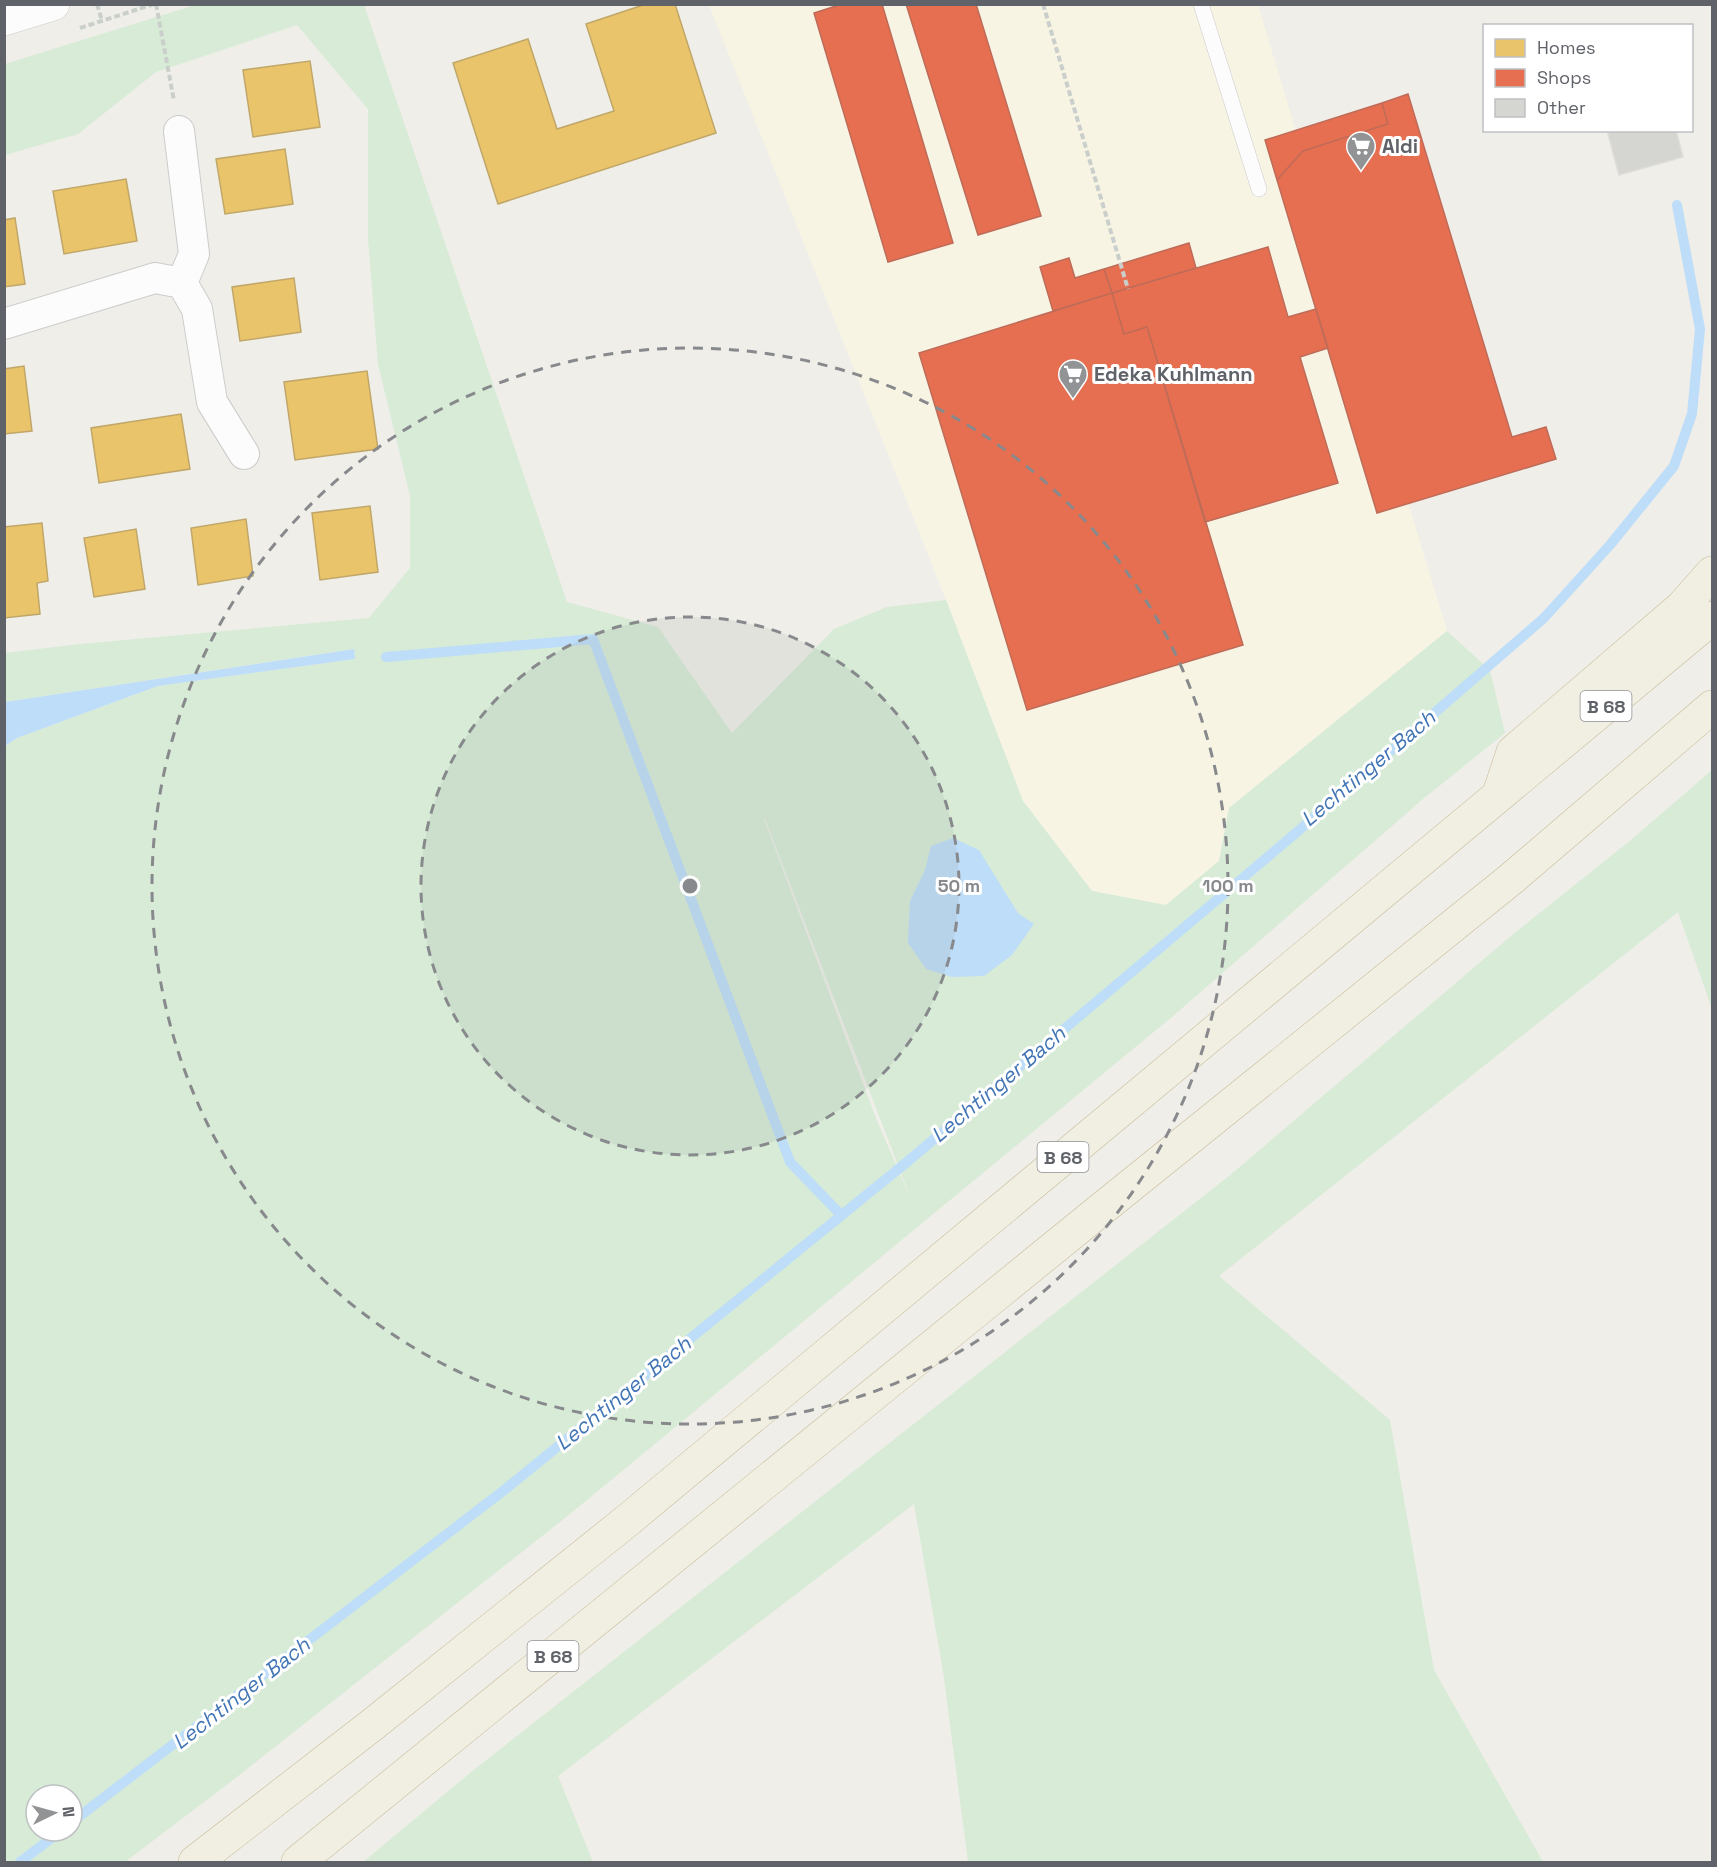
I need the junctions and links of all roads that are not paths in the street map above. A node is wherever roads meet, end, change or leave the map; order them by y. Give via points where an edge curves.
1 (52, 4) edge
2 (1201, 4) edge
3 (4, 19) edge
4 (179, 131) road end
5 (1259, 189) dead end
6 (182, 283) junction
7 (4, 324) edge
8 (243, 454) dead end
9 (1713, 573) edge
10 (1713, 618) edge
11 (1713, 707) edge
12 (1499, 794) junction
13 (195, 1863) edge
14 (298, 1863) edge

1 - 3 street
2 - 5 lane
4 - 6 street via 194,254
6 - 7 street via 155,278
6 - 8 street via 196,309 212,402
9 - 12 highway via 1682,607 1514,752
10 - 12 highway, B 68
11 - 14 highway, B 68 via 1511,879
12 - 13 highway, B 68 via 628,1520

